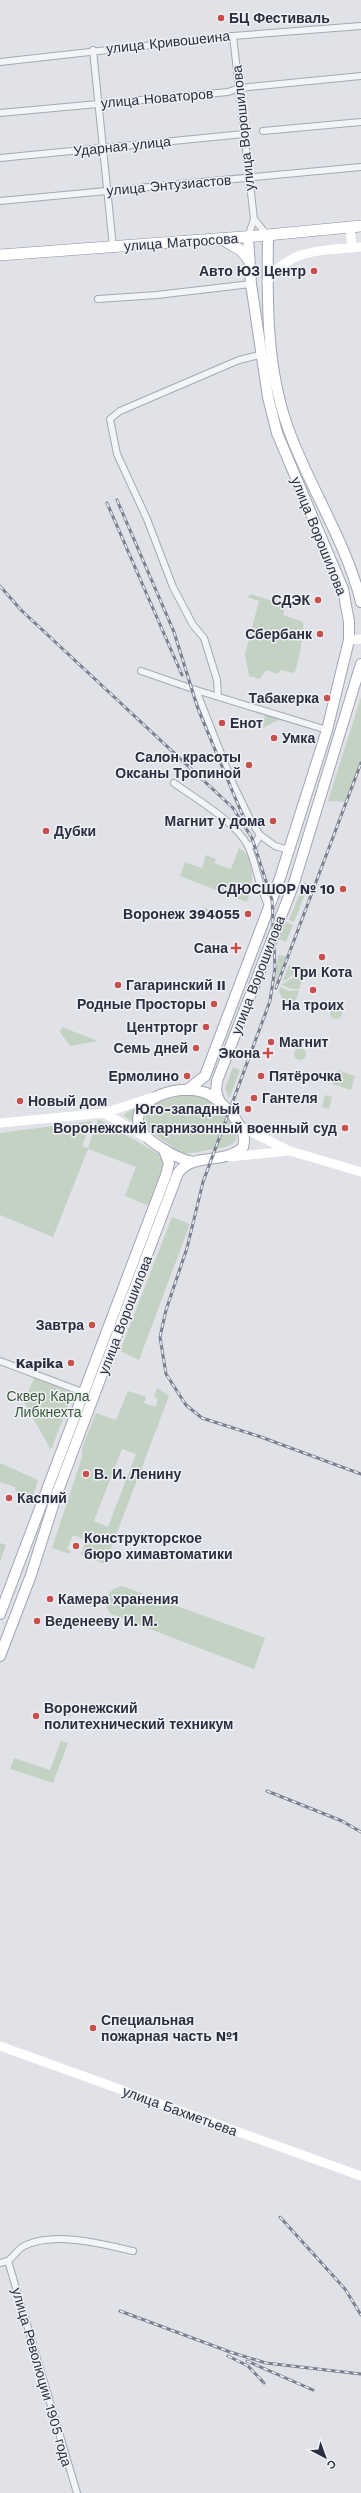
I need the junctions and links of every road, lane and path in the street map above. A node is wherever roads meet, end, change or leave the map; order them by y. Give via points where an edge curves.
1 (361, 26) edge
2 (233, 36) junction
3 (93, 50) junction
4 (0, 62) edge
5 (361, 76) edge
6 (239, 88) junction
7 (99, 104) junction
8 (0, 113) edge
9 (361, 122) edge
10 (263, 131) dead end
11 (244, 134) junction
12 (103, 147) junction
13 (0, 158) edge
14 (361, 167) edge
15 (248, 178) junction
16 (107, 191) junction
17 (0, 201) edge
18 (254, 219) junction
19 (356, 226) edge
20 (268, 235) junction
21 (248, 237) junction
22 (221, 239) junction
23 (113, 247) junction
24 (357, 247) edge
25 (0, 255) edge
26 (249, 260) junction
27 (267, 282) junction
28 (251, 284) junction
29 (98, 299) dead end
30 (260, 355) junction
31 (361, 602) edge
32 (361, 639) edge
33 (349, 640) junction
34 (361, 664) edge
35 (141, 671) dead end
36 (196, 690) junction
37 (218, 696) junction
38 (327, 730) junction
39 (174, 783) dead end
40 (260, 835) junction
41 (248, 846) junction
42 (289, 850) junction
43 (270, 907) junction
44 (187, 1090) junction
45 (153, 1097) junction
46 (220, 1103) junction
47 (104, 1112) junction
48 (0, 1123) edge
49 (243, 1128) junction
50 (145, 1137) junction
51 (164, 1150) junction
52 (290, 1151) junction
53 (229, 1157) junction
54 (193, 1162) junction
55 (361, 1172) edge
56 (0, 1362) edge
57 (85, 1393) junction
58 (3, 1604) junction
59 (18, 1609) junction
60 (0, 1614) edge
61 (0, 1656) edge
62 (0, 2046) edge
63 (361, 2176) edge
64 (134, 2251) dead end
65 (8, 2261) junction
66 (0, 2263) edge
67 (77, 2493) edge

1 - 2 street, улица Кривошеина
2 - 3 street, улица Кривошеина
2 - 6 street, улица Ворошилова
3 - 4 street, улица Кривошеина
3 - 7 street
5 - 6 street, улица Новаторов
6 - 7 street, улица Новаторов via 228,92
6 - 11 street, улица Ворошилова
7 - 8 street, улица Новаторов
7 - 12 street
9 - 10 street
11 - 12 street, Ударная улица
11 - 15 street, улица Ворошилова
12 - 13 street, Ударная улица
12 - 16 street
14 - 15 street, улица Энтузиастов
15 - 16 street, улица Энтузиастов
15 - 18 street, улица Ворошилова
16 - 17 street, улица Энтузиастов
16 - 23 street
18 - 20 street
18 - 21 street, улица Ворошилова
19 - 20 highway, улица Матросова
19 - 24 street
20 - 21 highway, улица Матросова
20 - 27 main road, улица Ворошилова
21 - 22 highway, улица Матросова
21 - 26 main road, улица Ворошилова
22 - 23 highway, улица Матросова
22 - 26 highway via 242,251
23 - 25 highway, улица Матросова
24 - 27 street via 294,256 276,268
26 - 28 main road, улица Ворошилова
27 - 31 main road, улица Ворошилова via 272,361 288,428 352,573
28 - 29 street
28 - 30 main road, улица Ворошилова
30 - 33 main road, улица Ворошилова via 277,433 343,589 349,622
30 - 37 street via 239,360 120,411 110,419 117,454 147,518 173,587 193,625 204,638 217,680
32 - 33 street
33 - 38 main road, улица Ворошилова
34 - 46 main road, улица Ворошилова via 294,883 217,1081 216,1091
35 - 36 street
36 - 37 street
36 - 40 street via 233,784
37 - 38 street
38 - 42 main road, улица Ворошилова
39 - 41 street via 215,812
40 - 41 street via 255,844
40 - 42 street via 275,846
41 - 43 street via 261,892
42 - 43 main road, улица Ворошилова
43 - 44 main road, улица Ворошилова via 205,1076
44 - 45 main road, улица Ворошилова
44 - 46 main road, улица Ворошилова via 204,1092
45 - 47 street
45 - 50 main road via 140,1109 138,1116 138,1124
46 - 49 main road, улица Ворошилова
47 - 48 street
47 - 50 street
49 - 52 street
49 - 53 main road via 246,1137 243,1147
50 - 51 main road
51 - 54 main road via 178,1158
51 - 57 main road, улица Ворошилова via 169,1163 166,1175
52 - 53 street
52 - 55 street
53 - 54 main road
54 - 59 main road, улица Ворошилова via 178,1173 59,1488
56 - 57 street
57 - 58 main road, улица Ворошилова
58 - 59 main road
58 - 60 main road, улица Ворошилова
59 - 61 main road, улица Ворошилова
62 - 63 street, улица Бахметьева
64 - 65 street via 96,2242 43,2240 22,2246
65 - 66 street
65 - 67 street, улица Революции 1905 года

